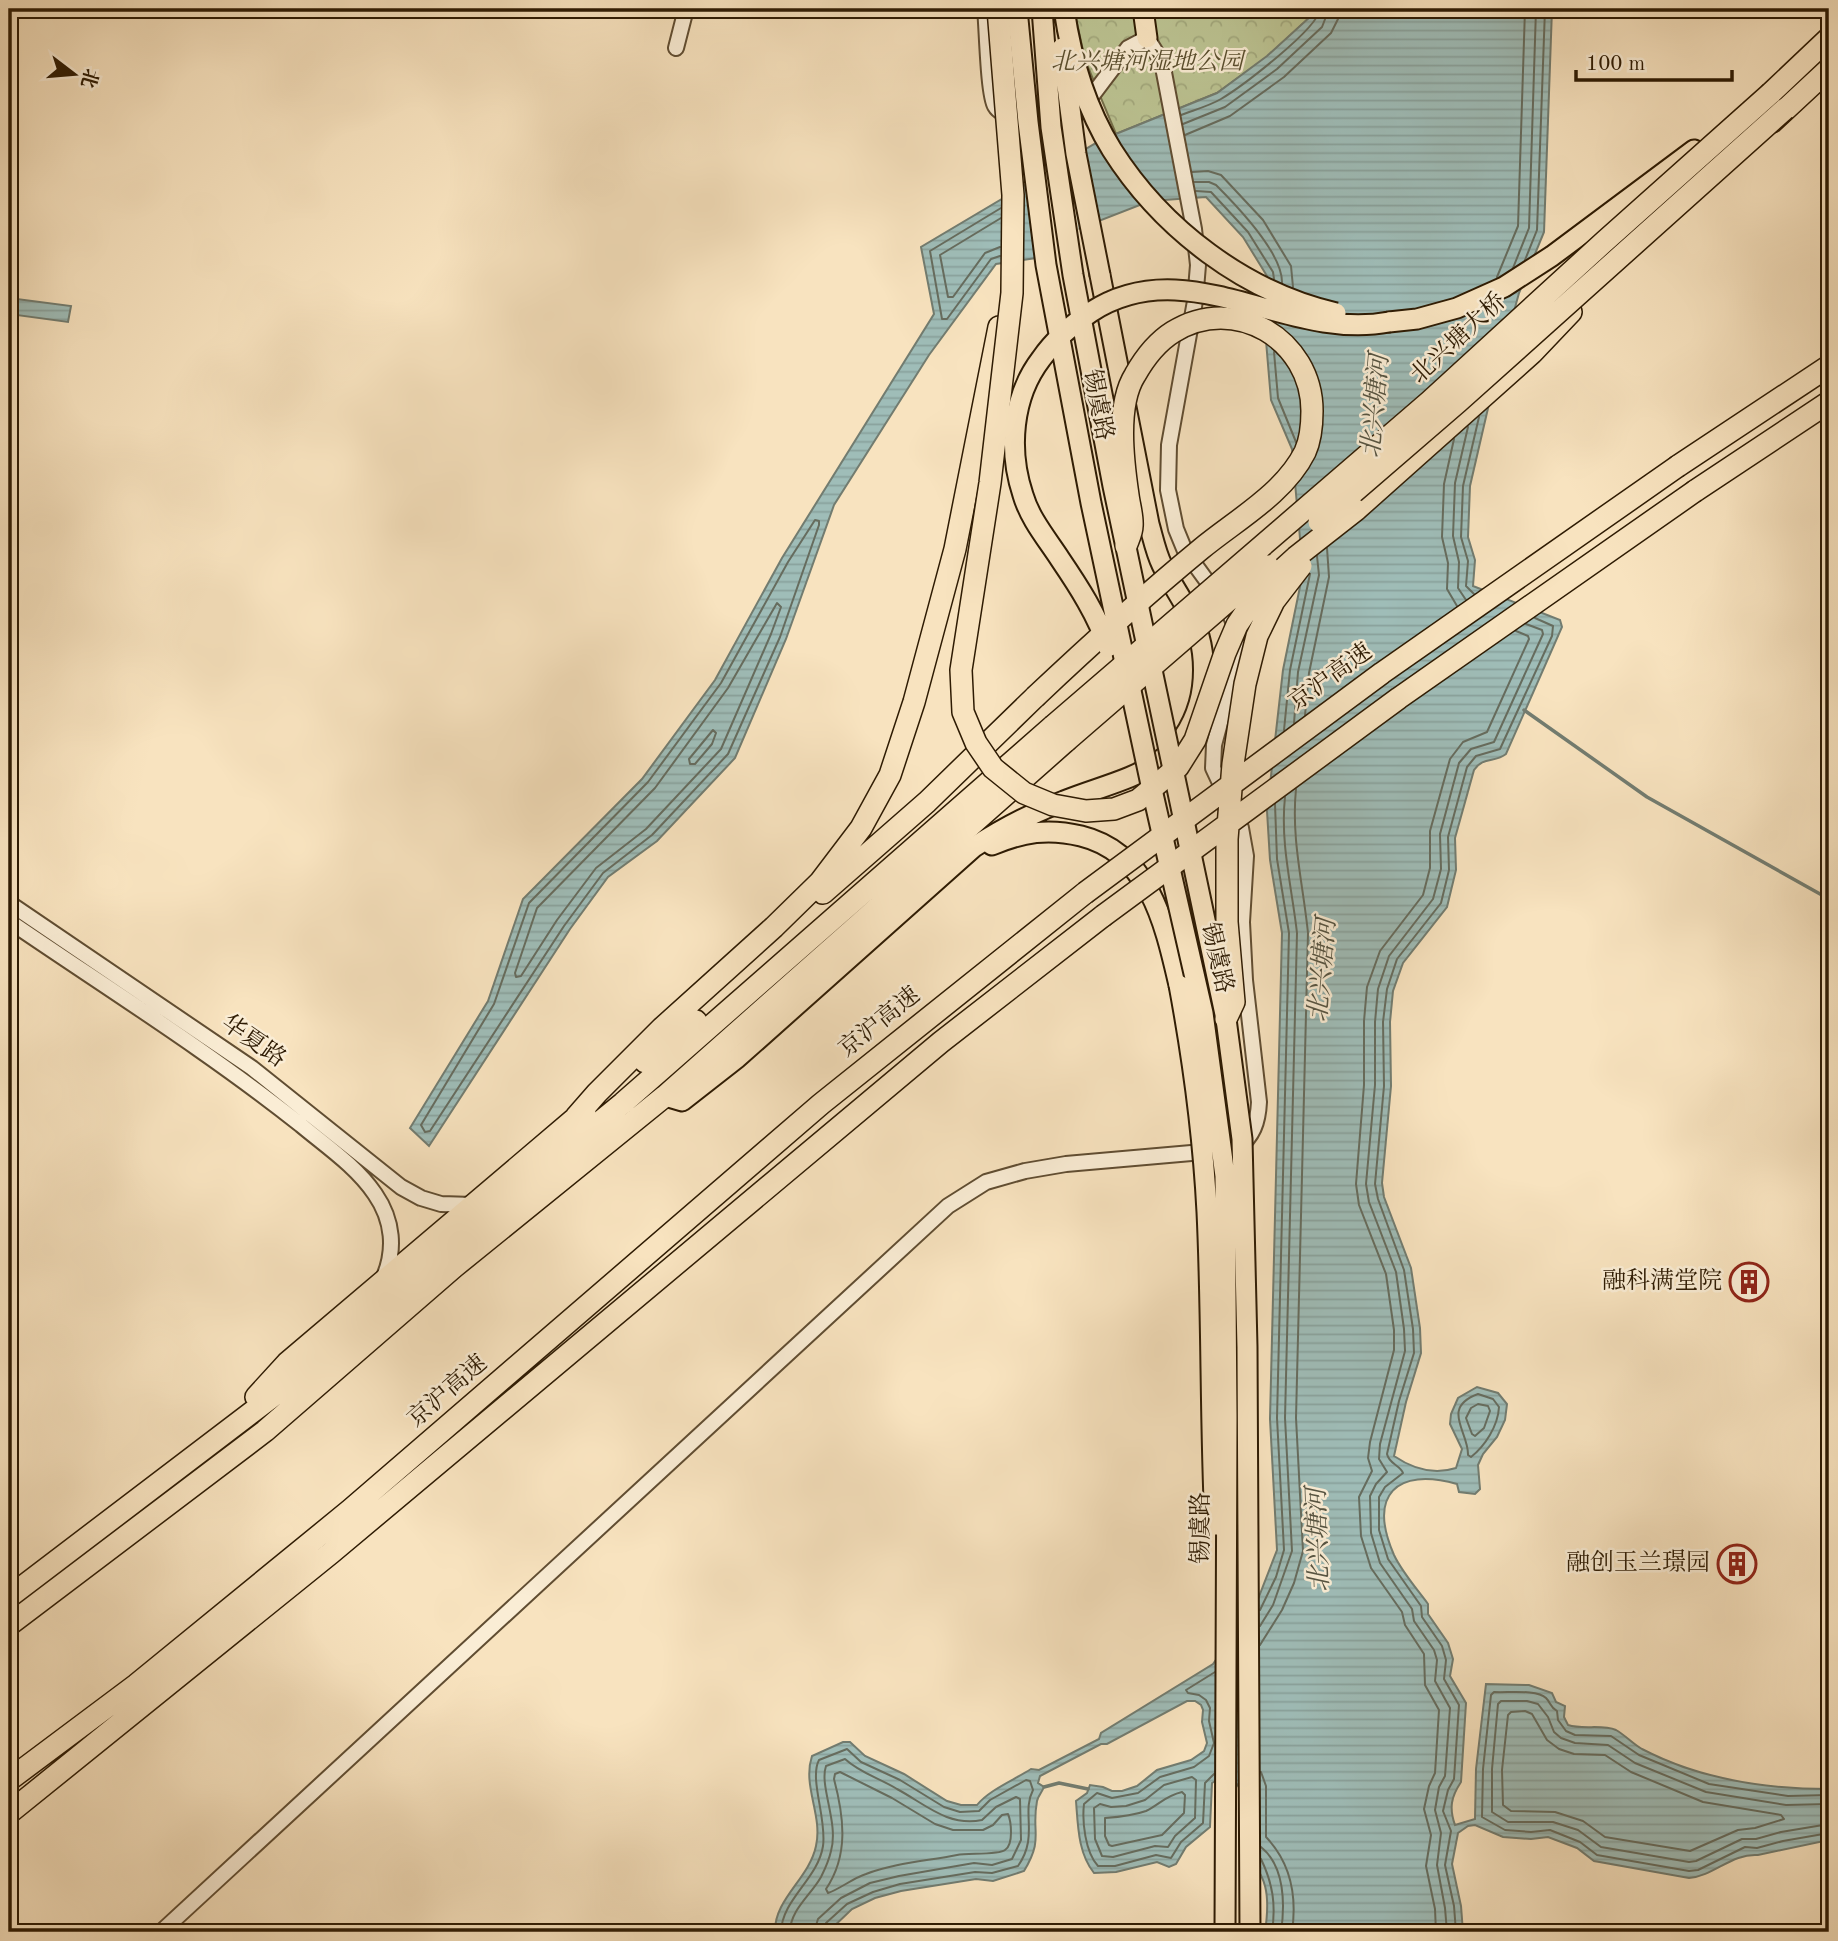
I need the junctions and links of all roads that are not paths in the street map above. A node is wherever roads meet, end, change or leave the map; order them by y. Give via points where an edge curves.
1 (686, 9) edge
2 (985, 9) edge
3 (998, 9) edge
4 (1017, 9) edge
5 (1042, 9) edge
6 (1057, 9) edge
7 (1064, 9) edge
8 (1143, 9) edge
9 (1147, 38) junction
10 (1829, 38) edge
11 (676, 48) dead end
12 (1829, 69) edge
13 (1771, 93) junction
14 (1785, 109) junction
15 (1011, 267) junction
16 (1389, 322) junction
17 (1829, 366) edge
18 (1829, 402) edge
19 (1356, 510) junction
20 (1126, 546) junction
21 (1136, 713) junction
22 (1059, 734) junction
23 (965, 856) junction
24 (9, 903) edge
25 (9, 921) edge
26 (725, 971) junction
27 (735, 1004) junction
28 (1226, 1019) junction
29 (664, 1096) junction
30 (576, 1117) junction
31 (473, 1205) junction
32 (381, 1285) junction
33 (218, 1438) junction
34 (9, 1597) edge
35 (9, 1625) edge
36 (1226, 1689) junction
37 (9, 1780) edge
38 (9, 1813) edge
39 (161, 1932) edge
40 (1225, 1932) edge
41 (1250, 1932) edge

1 - 11 street
2 - 9 street via 991,87 995,106 1005,115 1039,118 1076,109 1128,48
3 - 15 highway, bridge via 1013,195
4 - 21 main road, 锡虞路, bridge via 1046,265
5 - 20 main road, 锡虞路, bridge via 1051,127 1073,275
6 - 23 main road, bridge via 1076,154 1149,524 1161,563 1199,635 1202,693 1194,721 1180,744 1159,763 1129,779 1014,821
7 - 16 main road, bridge via 1071,49 1098,124 1133,181 1167,217 1197,245 1261,285 1322,310
8 - 9 main road
9 - 39 street via 1162,62 1198,265 1169,445 1168,490 1185,551 1228,610 1240,649 1214,744 1213,768 1241,828 1246,856 1245,980 1259,1102 1250,1139 1237,1149 1025,1171 986,1182 948,1206
10 - 13 highway, 北兴塘大桥
12 - 14 highway, 北兴塘大桥
13 - 16 main road, bridge via 1504,287 1457,308
13 - 22 highway, 北兴塘大桥, bridge
14 - 19 highway, bridge via 1532,353
14 - 22 highway, 北兴塘大桥, bridge via 1448,411
15 - 19 highway, bridge via 1003,378 961,670 963,712 976,743 993,768 1024,793 1052,806 1114,809 1138,800 1178,767 1195,740 1237,625 1262,588
15 - 26 highway via 955,549 890,775 861,828 820,882
16 - 21 main road, bridge via 1369,326 1318,322 1213,294 1152,289 1122,295 1072,324 1032,370 1020,401 1015,433 1014,464 1023,498 1092,609
17 - 37 highway, 京沪高速, bridge via 1382,673 1085,892 821,1104 349,1511 136,1685
18 - 38 highway, 京沪高速, bridge via 1399,698 1103,916 941,1042 342,1544
19 - 28 highway, bridge via 1299,568 1274,601 1257,636 1244,684 1227,839 1227,922 1234,1002
20 - 26 highway, bridge via 1132,526 1123,419 1132,378 1172,332 1196,321 1223,318 1273,332 1294,353 1307,376 1312,400 1312,428 1305,452 1291,474 1091,645 927,802 778,933
20 - 28 main road, 锡虞路, bridge
21 - 36 main road, 锡虞路, bridge via 1203,1013 1225,1177
22 - 27 highway
22 - 29 highway
23 - 29 main road via 737,1058 682,1101
23 - 36 main road, bridge via 1010,838 1047,831 1108,846 1125,858 1153,896 1164,922 1200,1118 1210,1440
24 - 31 street, 华夏路 via 252,1068 401,1187 441,1204
25 - 32 street, 华夏路 via 243,1080 344,1160 387,1215 393,1240
26 - 30 highway
27 - 30 highway via 716,1005
27 - 33 highway via 293,1381
28 - 41 main road, 锡虞路, bridge via 1242,1139 1245,1245
29 - 35 highway via 265,1431
30 - 31 highway
31 - 32 highway
32 - 33 highway via 287,1363
33 - 34 highway
36 - 40 main road, 锡虞路, bridge

